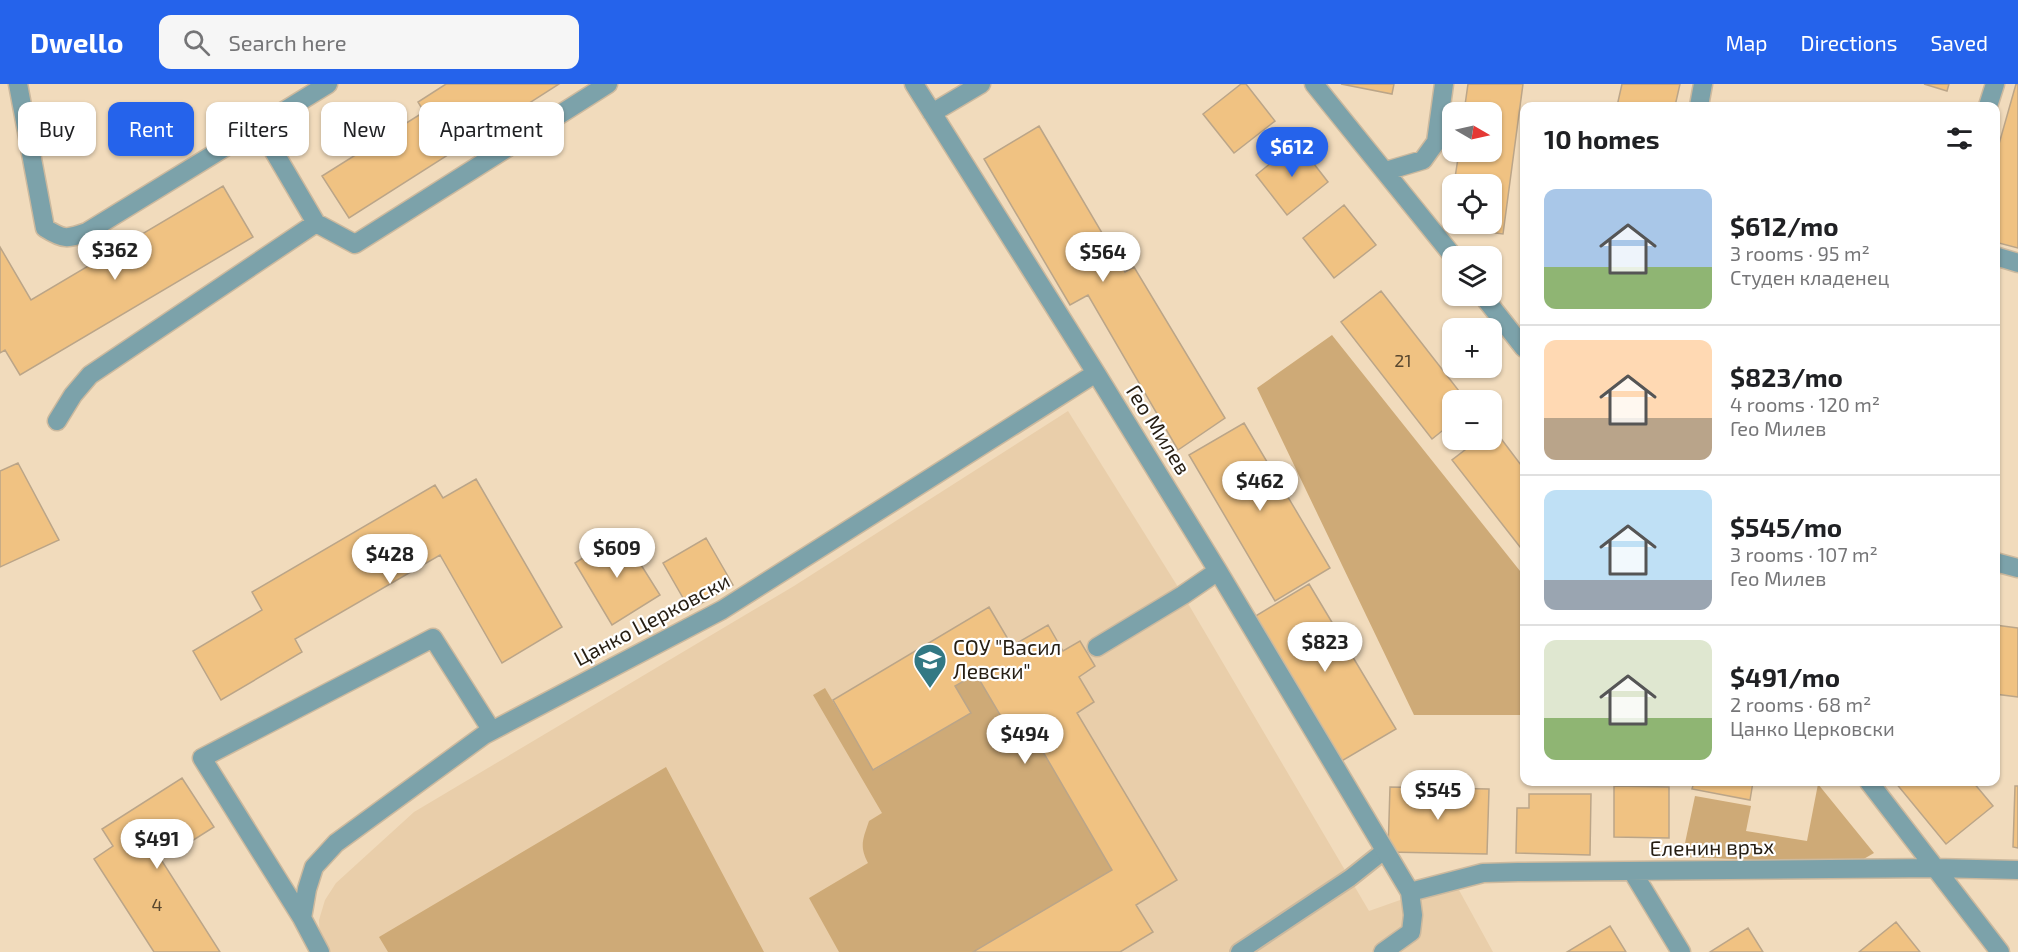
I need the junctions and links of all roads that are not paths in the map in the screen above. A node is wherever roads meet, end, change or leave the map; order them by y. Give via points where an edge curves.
1 (18, 84) edge
2 (328, 84) edge
3 (608, 84) edge
4 (914, 84) edge
5 (981, 84) edge
6 (1314, 84) edge
7 (1444, 84) edge
8 (1703, 84) edge
9 (1995, 84) edge
10 (298, 102) edge
11 (1700, 102) edge
12 (1989, 102) edge
13 (932, 113) junction
14 (210, 156) edge
15 (277, 156) edge
16 (1386, 171) junction
17 (316, 223) junction
18 (1445, 246) edge
19 (2000, 258) edge
20 (2018, 263) edge
21 (1491, 306) edge
22 (1520, 343) edge
23 (1096, 373) junction
24 (57, 421) dead end
25 (2000, 563) edge
26 (2018, 568) edge
27 (1218, 571) junction
28 (1097, 647) dead end
29 (492, 731) junction
30 (1872, 786) edge
31 (1384, 851) junction
32 (1935, 868) junction
33 (2018, 870) edge
34 (1632, 871) junction
35 (1410, 892) junction
36 (302, 918) junction
37 (320, 952) edge
38 (1239, 952) edge
39 (1383, 952) edge
40 (1681, 952) edge
41 (2000, 952) edge

1 - 14 street via 45,228 55,234 68,238 87,232
2 - 10 street
3 - 17 street via 355,244
4 - 13 street, Гео Милев
5 - 13 street
6 - 16 street
7 - 16 street via 1436,142 1423,160
8 - 11 street
9 - 12 street
13 - 23 street, Гео Милев
15 - 17 street
16 - 18 street
17 - 24 street via 90,375
19 - 20 street
21 - 22 street
23 - 27 street, Гео Милев
23 - 29 street, Цанко Церковски via 722,610
25 - 26 street
27 - 28 street
27 - 31 street, Гео Милев
29 - 36 street, Цанко Церковски via 336,843 314,867
29 - 36 street via 433,638 202,758
30 - 32 street
31 - 35 street, Гео Милев
31 - 38 lane
32 - 33 street, Еленин връх
32 - 34 street, Еленин връх
32 - 41 street
34 - 35 street, Еленин връх via 1483,873
34 - 40 street
35 - 39 street, Гео Милев via 1411,932
36 - 37 street

